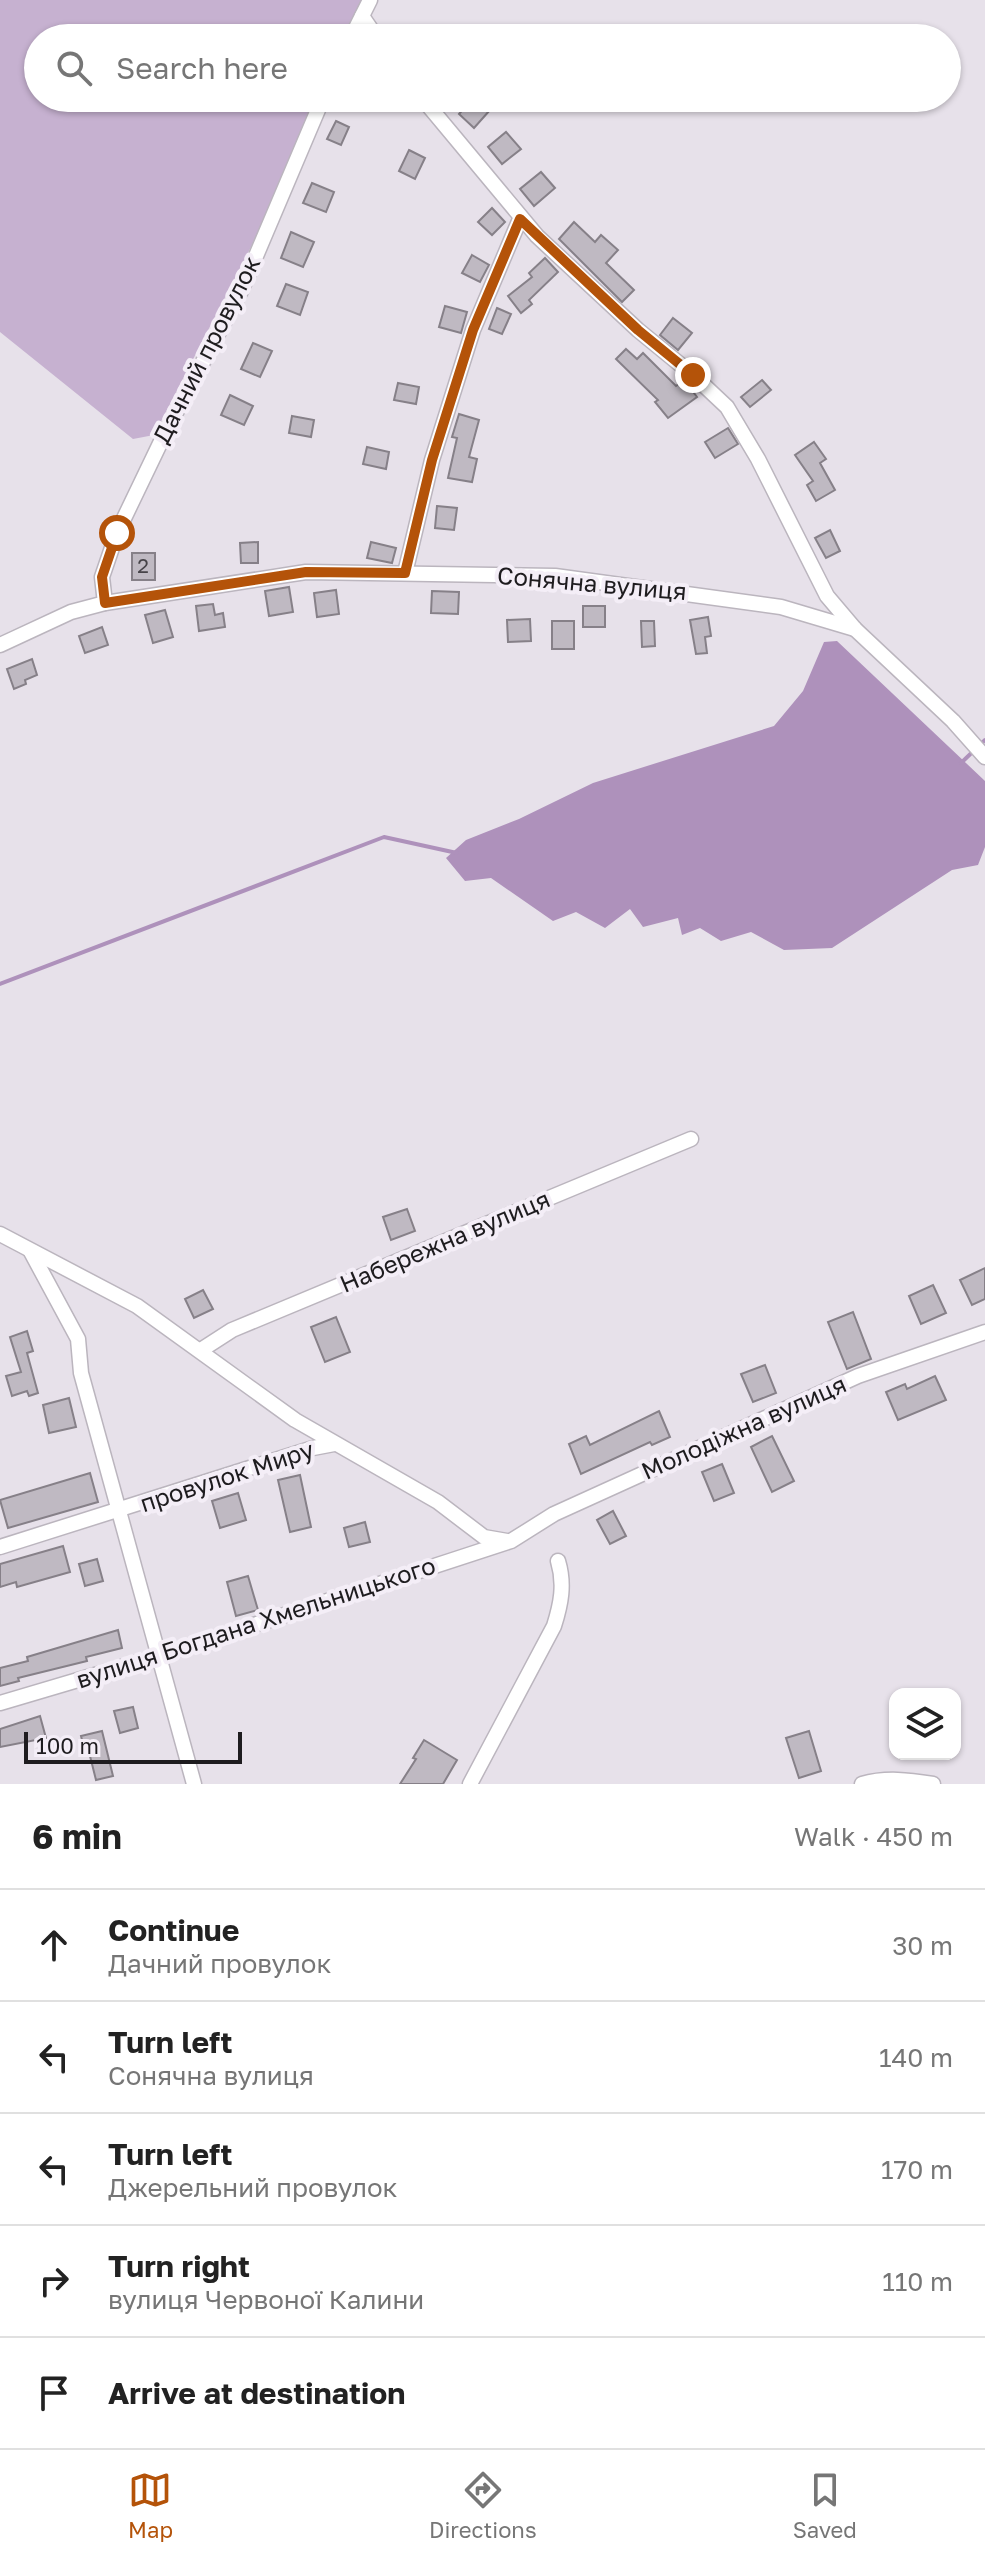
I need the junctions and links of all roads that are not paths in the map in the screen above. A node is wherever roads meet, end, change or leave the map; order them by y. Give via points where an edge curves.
1 (370, 0) edge
2 (362, 16) junction
3 (358, 24) edge
4 (367, 24) edge
5 (317, 112) edge
6 (433, 112) edge
7 (520, 219) junction
8 (405, 573) junction
9 (105, 603) junction
10 (855, 629) junction
11 (0, 645) edge
12 (985, 757) edge
13 (691, 1139) dead end
14 (0, 1234) edge
15 (31, 1251) junction
16 (985, 1332) edge
17 (201, 1350) junction
18 (334, 1444) junction
19 (119, 1511) junction
20 (511, 1541) junction
21 (0, 1547) edge
22 (558, 1561) dead end
23 (159, 1656) junction
24 (0, 1703) edge
25 (194, 1784) edge
26 (470, 1784) edge
27 (862, 1784) edge
28 (933, 1784) edge

1 - 2 street
2 - 3 street
2 - 4 street
5 - 9 street, Дачний провулок via 242,289 117,533 102,577
6 - 7 street
7 - 8 street via 473,330 432,460
7 - 10 street via 727,407 827,596
8 - 9 street, Сонячна вулиця via 306,572
8 - 10 street, Сонячна вулиця via 555,576 629,584 781,607
9 - 11 street, Сонячна вулиця via 71,612
10 - 12 street
13 - 17 street, Набережна вулиця via 232,1330
14 - 15 street
15 - 17 street via 137,1306
15 - 19 street, провулок Миру via 78,1339 81,1373
16 - 20 street, Молодіжна вулиця via 858,1376 554,1514
17 - 18 street
18 - 19 street, провулок Миру
18 - 20 street via 438,1502 484,1537
19 - 21 street, провулок Миру
19 - 23 street
20 - 23 street, вулиця Богдана Хмельницького
22 - 26 street via 563,1586 554,1626
23 - 24 street, вулиця Богдана Хмельницького
23 - 25 street
27 - 28 street

